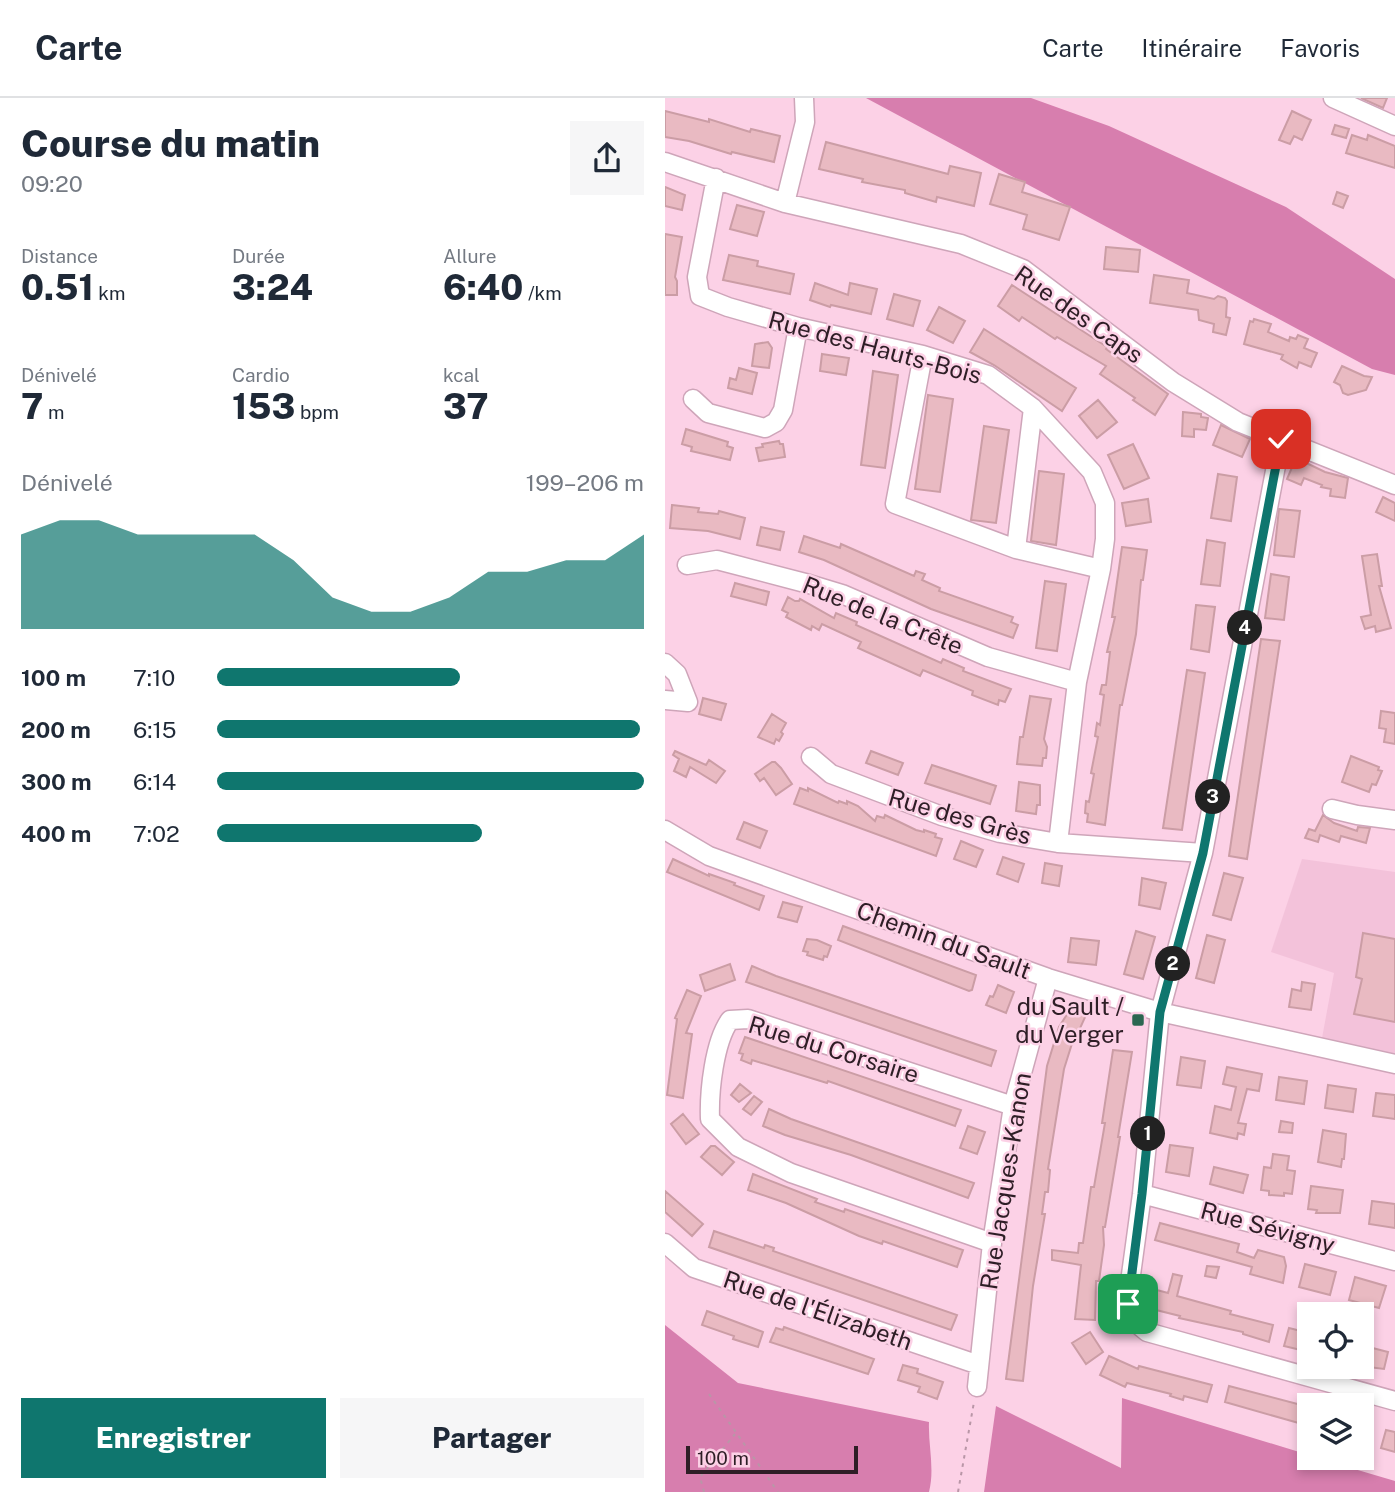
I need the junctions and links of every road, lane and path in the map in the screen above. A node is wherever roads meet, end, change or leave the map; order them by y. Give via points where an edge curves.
1 (804, 98) edge
2 (1333, 98) edge
3 (1395, 126) edge
4 (665, 162) edge
5 (716, 178) junction
6 (785, 204) junction
7 (798, 327) junction
8 (923, 355) junction
9 (693, 399) dead end
10 (1033, 408) junction
11 (1281, 439) junction
12 (1395, 485) edge
13 (1016, 549) junction
14 (687, 565) dead end
15 (1101, 569) junction
16 (665, 663) edge
17 (1077, 682) junction
18 (665, 700) edge
19 (811, 757) dead end
20 (1332, 809) dead end
21 (1395, 820) edge
22 (665, 830) edge
23 (1058, 844) junction
24 (1203, 853) junction
25 (1048, 978) junction
26 (1160, 1012) junction
27 (1395, 1064) edge
28 (1013, 1106) junction
29 (1142, 1194) junction
30 (665, 1243) edge
31 (992, 1243) junction
32 (1395, 1261) edge
33 (979, 1365) junction
34 (977, 1387) joint
35 (709, 1394) dead end
36 (1395, 1401) edge
37 (736, 1433) junction
38 (703, 1492) edge
39 (778, 1492) edge
40 (958, 1492) edge

1 - 6 street via 805,122
2 - 3 street
4 - 5 street, Rue des Caps
5 - 6 street, Rue des Caps
5 - 7 street, Rue des Hauts-Bois via 697,277 700,296
6 - 11 street, Rue des Caps via 961,244 1023,269 1173,382 1238,422
7 - 8 street, Rue des Hauts-Bois
7 - 9 street via 783,410 776,422 765,428 708,413
8 - 10 street, Rue des Hauts-Bois via 988,375
8 - 13 street via 895,504
10 - 13 street
10 - 15 street, Rue des Hauts-Bois via 1092,472 1105,503
11 - 12 street, Rue des Caps
11 - 24 street
13 - 15 street
14 - 17 street, Rue de la Crête via 717,559 809,583 988,657
15 - 17 street, Rue des Hauts-Bois
16 - 18 street via 677,674 688,702
17 - 23 street, Rue des Hauts-Bois
19 - 23 street, Rue des Grès via 831,774 942,816
20 - 21 street
22 - 25 street, Chemin du Sault via 709,856
23 - 24 street, Rue des Grès
24 - 26 street
25 - 26 street, Chemin du Sault
25 - 28 street, Rue Jacques-Kanon
26 - 27 street, Chemin du Sault
26 - 29 street
28 - 31 street, Rue Jacques-Kanon
28 - 31 street, Rue du Corsaire via 748,1019 730,1020 723,1030 709,1098 710,1118 738,1147 791,1172
29 - 32 street, Rue Sévigny
29 - 36 street via 1128,1304 1130,1318 1147,1332
30 - 33 street, Rue de l'Élizabeth via 694,1268
31 - 33 street, Rue Jacques-Kanon
33 - 34 street, Rue Jacques-Kanon
34 - 40 path
35 - 37 path
37 - 38 path via 700,1477
37 - 39 path

